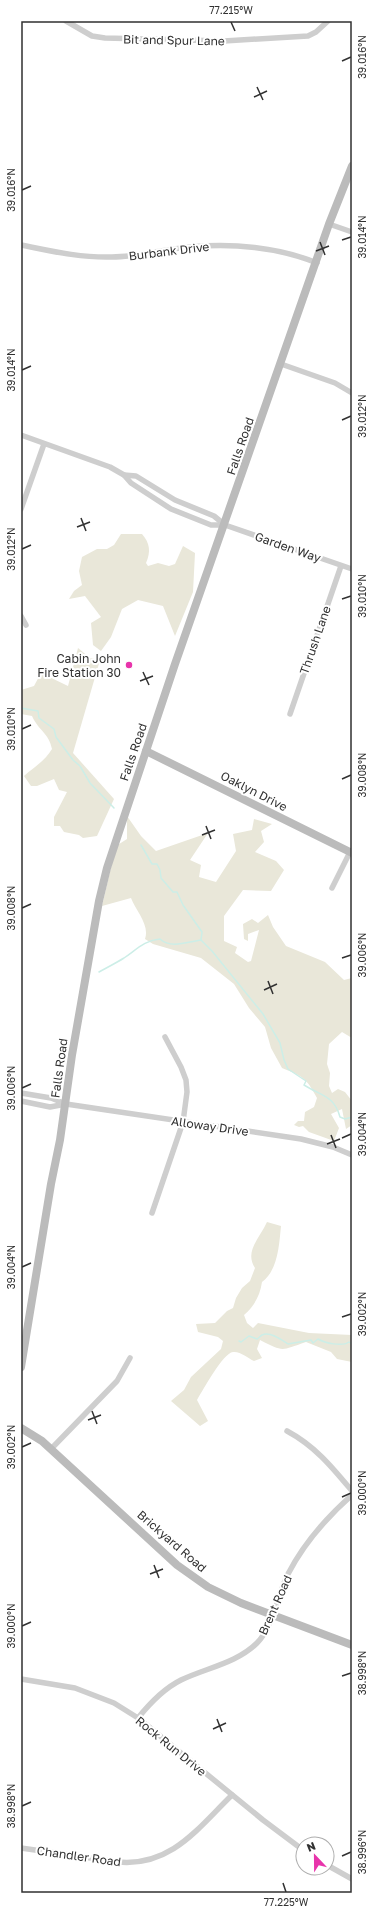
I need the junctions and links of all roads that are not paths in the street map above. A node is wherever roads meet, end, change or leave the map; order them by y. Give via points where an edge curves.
1 (66, 21) edge
2 (328, 21) edge
3 (333, 21) edge
4 (352, 166) edge
5 (329, 224) junction
6 (352, 232) edge
7 (21, 245) edge
8 (316, 263) junction
9 (281, 364) junction
10 (352, 393) edge
11 (21, 435) edge
12 (44, 444) junction
13 (124, 475) junction
14 (21, 509) edge
15 (225, 525) junction
16 (341, 566) junction
17 (352, 569) edge
18 (21, 616) edge
19 (26, 625) dead end
20 (290, 714) dead end
21 (146, 751) junction
22 (351, 852) edge
23 (332, 888) dead end
24 (165, 1037) dead end
25 (21, 1093) edge
26 (21, 1101) edge
27 (66, 1104) junction
28 (183, 1122) junction
29 (352, 1155) edge
30 (152, 1214) dead end
31 (130, 1358) dead end
32 (21, 1367) edge
33 (22, 1427) edge
34 (287, 1430) dead end
35 (51, 1449) junction
36 (352, 1491) edge
37 (352, 1495) edge
38 (271, 1615) junction
39 (352, 1645) edge
40 (21, 1679) edge
41 (138, 1718) junction
42 (232, 1795) junction
43 (295, 1844) edge
44 (21, 1848) edge
45 (335, 1869) edge
46 (352, 1879) edge

1 - 2 street, Bit and Spur Lane via 92,36 105,38 220,41 308,36
2 - 3 street, Bit and Spur Lane
4 - 5 main road, Falls Road
5 - 6 street
5 - 8 main road, Falls Road
7 - 8 street, Burbank Drive via 81,256 113,257 190,247 229,245 274,251
8 - 9 main road, Falls Road
9 - 10 street via 322,378
9 - 15 main road, Falls Road
11 - 12 street
12 - 13 street via 110,467
12 - 14 street
13 - 15 street via 136,476 175,500 214,516
13 - 15 street via 131,483 171,509 211,525
15 - 16 street, Garden Way
15 - 21 main road, Falls Road
16 - 17 street, Garden Way
16 - 20 street, Thrush Lane
18 - 19 street
21 - 22 main road, Oaklyn Drive
21 - 27 main road, Falls Road via 122,820 99,901
22 - 23 street
24 - 28 street via 186,1080
25 - 27 street, Alloway Drive via 51,1098
26 - 27 street, Alloway Drive via 50,1107
27 - 28 street, Alloway Drive
27 - 32 main road, Falls Road
28 - 29 street, Alloway Drive via 301,1139
28 - 30 street
31 - 35 street via 117,1381
33 - 35 main road, Brickyard Road
34 - 36 street via 322,1455
35 - 38 main road, Brickyard Road via 193,1577 222,1595
37 - 38 street, Brent Road via 327,1518 303,1548 287,1576
38 - 39 main road, Brickyard Road
38 - 41 street, Brent Road via 266,1631 249,1650 170,1686 152,1701
40 - 41 street, Rock Run Drive via 75,1688 114,1703
41 - 42 street, Rock Run Drive
42 - 43 street, Rock Run Drive
42 - 44 street, Chandler Road via 176,1848 151,1860 118,1862
45 - 46 street

